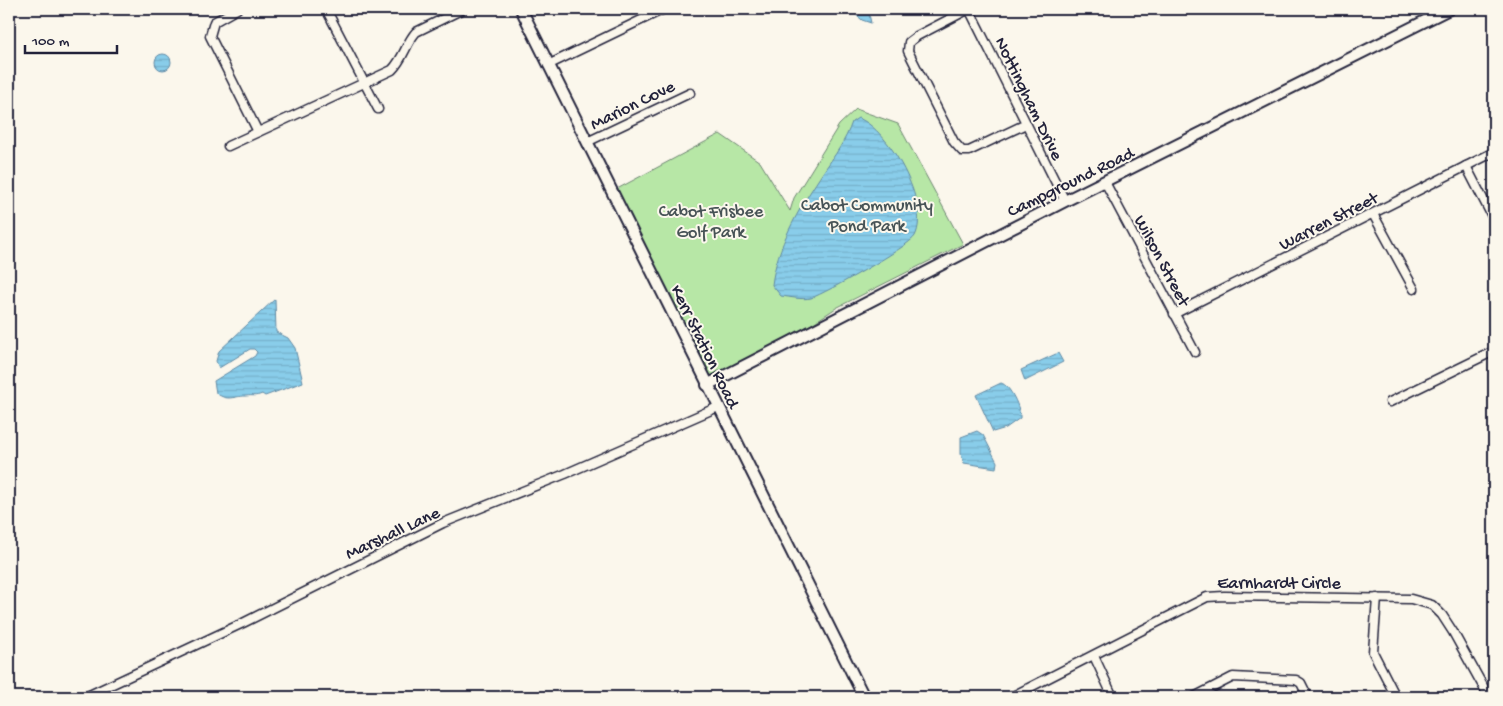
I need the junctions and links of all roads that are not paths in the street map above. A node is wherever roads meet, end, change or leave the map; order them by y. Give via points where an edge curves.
1 (237, 9) edge
2 (326, 9) edge
3 (463, 9) edge
4 (520, 9) edge
5 (664, 9) edge
6 (969, 9) edge
7 (1449, 9) edge
8 (548, 65) junction
9 (364, 83) junction
10 (690, 93) dead end
11 (378, 109) dead end
12 (1026, 124) junction
13 (258, 132) junction
14 (587, 142) junction
15 (228, 146) dead end
16 (1494, 152) edge
17 (1466, 166) junction
18 (1105, 182) junction
19 (1064, 201) junction
20 (1373, 214) junction
21 (1494, 220) edge
22 (1414, 289) dead end
23 (1174, 314) junction
24 (1494, 351) edge
25 (1196, 352) dead end
26 (707, 384) junction
27 (1390, 402) dead end
28 (718, 407) junction
29 (1378, 598) junction
30 (1094, 656) junction
31 (1207, 694) edge
32 (1016, 696) edge
33 (85, 697) edge
34 (864, 697) edge
35 (1113, 697) edge
36 (1194, 697) edge
37 (1308, 697) edge
38 (1396, 697) edge
39 (1489, 697) edge

1 - 13 street via 214,22 210,36
2 - 9 street
3 - 9 street via 416,32 400,63
4 - 8 street, Kerr Station Road
5 - 8 street
6 - 12 street, Nottingham Drive
6 - 12 street via 917,36 909,42 908,51 954,142 962,151 969,151
7 - 18 street, Campground Road
8 - 14 street, Kerr Station Road
9 - 11 street
9 - 13 street
10 - 14 street, Marion Cove
12 - 19 street, Nottingham Drive
13 - 15 street
14 - 26 street, Kerr Station Road
16 - 17 street, Warren Street
17 - 20 street, Warren Street
17 - 21 street
18 - 19 street, Campground Road
18 - 23 street, Wilson Street
19 - 26 street, Campground Road
20 - 22 street
20 - 23 street, Warren Street
23 - 25 street, Wilson Street
24 - 27 street
26 - 28 street, Kerr Station Road
28 - 33 street, Marshall Lane via 443,523 243,623
28 - 34 street, Kerr Station Road
29 - 30 street, Earnhardt Circle via 1207,597
29 - 38 street via 1372,652
29 - 39 street, Earnhardt Circle via 1411,599 1432,605 1453,632
30 - 32 street, Earnhardt Circle
30 - 35 street
31 - 36 street
31 - 37 street via 1233,677 1291,679 1301,683

